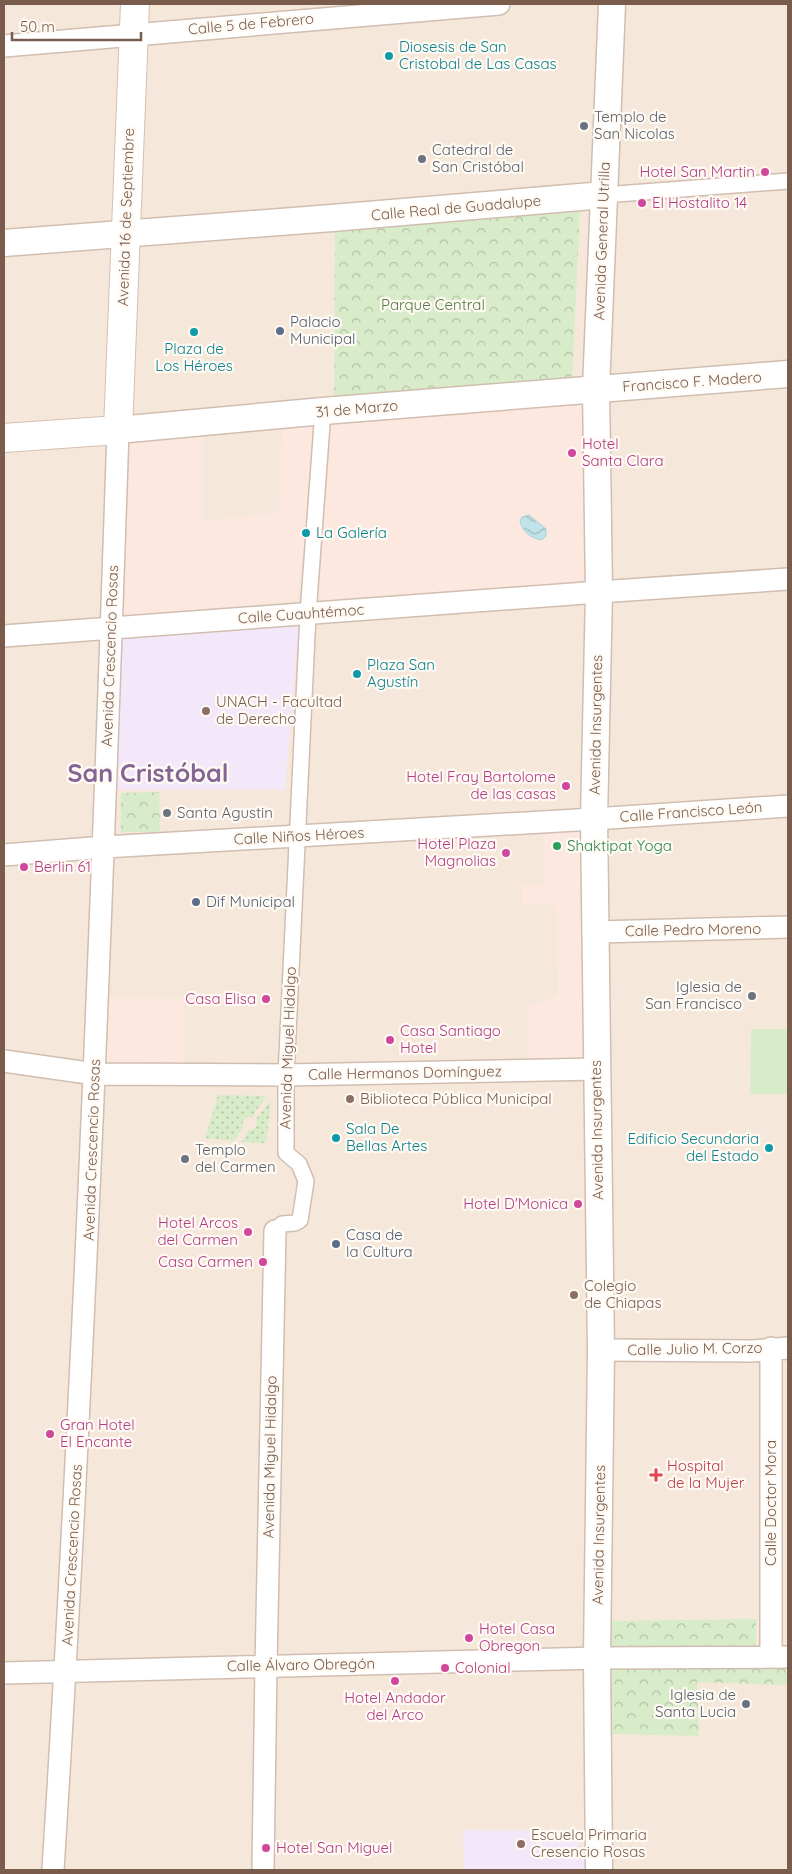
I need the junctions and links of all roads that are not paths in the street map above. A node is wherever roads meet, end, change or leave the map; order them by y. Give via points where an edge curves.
1 (135, 4) edge
2 (499, 4) edge
3 (612, 4) edge
4 (332, 11) edge
5 (134, 34) junction
6 (4, 46) edge
7 (788, 181) edge
8 (604, 195) junction
9 (124, 234) junction
10 (4, 243) edge
11 (788, 374) edge
12 (596, 389) junction
13 (323, 411) junction
14 (118, 430) junction
15 (4, 438) edge
16 (788, 579) edge
17 (599, 592) junction
18 (308, 614) junction
19 (111, 629) junction
20 (4, 636) edge
21 (788, 806) edge
22 (594, 819) junction
23 (297, 836) junction
24 (104, 847) junction
25 (4, 855) edge
26 (788, 927) edge
27 (597, 932) junction
28 (4, 1061) edge
29 (597, 1069) junction
30 (95, 1074) junction
31 (286, 1075) junction
32 (275, 1231) joint
33 (780, 1348) edge
34 (601, 1350) junction
35 (779, 1657) edge
36 (597, 1658) junction
37 (266, 1666) junction
38 (66, 1672) junction
39 (4, 1673) edge
40 (53, 1870) edge
41 (264, 1870) edge
42 (599, 1870) edge

1 - 5 main road, Avenida 16 de Septiembre
2 - 4 street, Calle 5 de Febrero
3 - 8 street, Avenida General Utrilla
4 - 5 street, Calle 5 de Febrero
5 - 6 street, Calle 5 de Febrero
5 - 9 main road, Avenida 16 de Septiembre
7 - 8 street, Calle Real de Guadalupe
8 - 9 street, Calle Real de Guadalupe
8 - 12 street, Avenida General Utrilla
9 - 10 street, Calle Real de Guadalupe
9 - 14 main road, Avenida 16 de Septiembre
11 - 12 street, Francisco F. Madero
12 - 13 street, 31 de Marzo
12 - 17 street, Avenida Insurgentes
13 - 14 street, 31 de Marzo
13 - 18 street, Avenida Miguel Hidalgo
14 - 15 main road
14 - 19 street, Avenida Crescencio Rosas
16 - 17 street, Calle Cuauhtémoc
17 - 18 street, Calle Cuauhtémoc
17 - 22 street, Avenida Insurgentes
18 - 19 street, Calle Cuauhtémoc
18 - 23 street, Avenida Miguel Hidalgo
19 - 20 street, Calle Cuauhtémoc
19 - 24 street, Avenida Crescencio Rosas
21 - 22 street, Calle Francisco León
22 - 23 street, Calle Niños Héroes
22 - 27 street, Avenida Insurgentes
23 - 24 street, Calle Niños Héroes
23 - 31 street, Avenida Miguel Hidalgo
24 - 25 street, Calle Niños Héroes
24 - 30 street, Avenida Crescencio Rosas
26 - 27 street, Calle Pedro Moreno
27 - 29 street, Avenida Insurgentes
28 - 30 street, Calle Hermanos Domínguez
29 - 31 street, Calle Hermanos Domínguez
29 - 34 street, Avenida Insurgentes
30 - 31 street, Calle Hermanos Domínguez
30 - 38 street, Avenida Crescencio Rosas
31 - 32 street, Avenida Miguel Hidalgo via 286,1153 299,1164 306,1181 300,1220 282,1224
32 - 37 street, Avenida Miguel Hidalgo
33 - 34 street, Calle Julio M. Corzo
33 - 35 street, Calle Doctor Mora
34 - 36 street, Avenida Insurgentes
35 - 36 street, Calle Álvaro Obregón
36 - 37 street, Calle Álvaro Obregón
36 - 42 street, Avenida Insurgentes
37 - 38 street, Calle Álvaro Obregón
37 - 41 street, Avenida Miguel Hidalgo
38 - 39 street, Calle Álvaro Obregón
38 - 40 street, Avenida Crescencio Rosas

